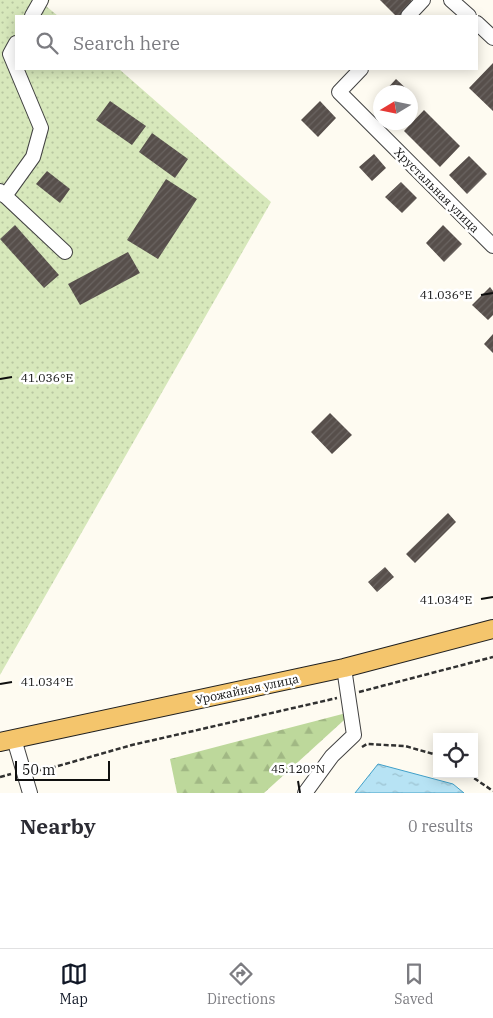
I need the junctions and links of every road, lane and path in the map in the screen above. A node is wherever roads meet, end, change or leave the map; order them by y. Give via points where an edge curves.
1 (41, 0) edge
2 (423, 0) edge
3 (451, 0) edge
4 (33, 15) edge
5 (409, 15) edge
6 (468, 15) edge
7 (478, 24) edge
8 (493, 38) edge
9 (15, 45) edge
10 (15, 66) edge
11 (17, 70) edge
12 (360, 70) edge
13 (3, 193) edge
14 (493, 246) edge
15 (65, 252) dead end
16 (493, 629) edge
17 (493, 657) edge
18 (344, 668) junction
19 (349, 695) junction
20 (7, 740) edge
21 (367, 744) dead end
22 (433, 755) edge
23 (24, 771) junction
24 (0, 777) edge
25 (474, 778) edge
26 (493, 791) edge
27 (27, 792) edge
28 (305, 793) edge

1 - 4 street
2 - 5 street
3 - 6 street
7 - 8 street
9 - 10 street via 10,54
11 - 13 street via 42,128 32,157
12 - 14 street, Хрустальная улица via 339,92
13 - 15 street
16 - 18 main road, Урожайная улица
17 - 19 path
18 - 19 street
18 - 20 main road, Урожайная улица
19 - 23 path via 132,745 44,770
19 - 28 street via 354,735 332,756
20 - 23 street
21 - 22 path via 404,746
23 - 24 path
23 - 27 street
25 - 26 path

